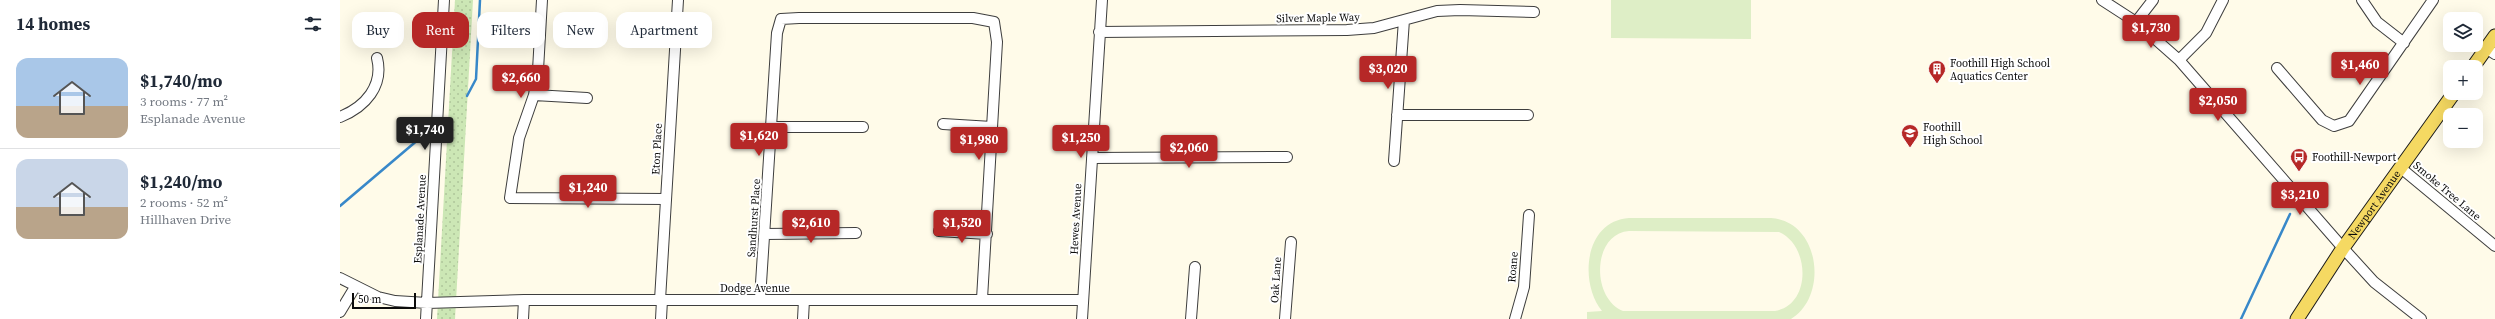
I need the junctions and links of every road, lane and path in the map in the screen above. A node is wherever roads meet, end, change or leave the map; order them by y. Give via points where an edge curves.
1 (444, 0) edge
2 (542, 0) edge
3 (678, 0) edge
4 (1102, 0) edge
5 (2102, 0) edge
6 (2153, 0) edge
7 (2223, 0) edge
8 (2362, 0) edge
9 (2433, 0) edge
10 (1534, 12) dead end
11 (1404, 20) junction
12 (2136, 22) junction
13 (1099, 32) junction
14 (2495, 36) edge
15 (2404, 43) junction
16 (2491, 51) edge
17 (377, 58) dead end
18 (2179, 60) junction
19 (2481, 60) edge
20 (2277, 68) dead end
21 (534, 95) junction
22 (587, 98) dead end
23 (2449, 100) edge
24 (1397, 115) junction
25 (1528, 115) dead end
26 (340, 117) edge
27 (943, 124) dead end
28 (771, 127) junction
29 (862, 127) dead end
30 (992, 127) junction
31 (1287, 157) dead end
32 (1092, 158) junction
33 (1394, 161) dead end
34 (2402, 169) junction
35 (666, 199) junction
36 (1529, 216) dead end
37 (939, 231) dead end
38 (856, 233) dead end
39 (765, 234) junction
40 (987, 234) junction
41 (1291, 242) dead end
42 (2495, 246) edge
43 (2343, 248) junction
44 (1195, 267) dead end
45 (340, 278) edge
46 (355, 287) junction
47 (760, 299) junction
48 (982, 299) junction
49 (524, 300) junction
50 (661, 300) junction
51 (804, 300) junction
52 (1083, 300) junction
53 (427, 303) junction
54 (340, 312) edge
55 (426, 319) edge
56 (523, 319) edge
57 (661, 319) edge
58 (803, 319) edge
59 (1082, 319) edge
60 (1191, 319) edge
61 (1285, 319) edge
62 (1515, 319) edge
63 (2297, 319) edge
64 (2421, 319) edge

1 - 53 street, Esplanade Avenue
2 - 21 street
3 - 35 street, Eton Place
4 - 13 street, Hewes Avenue
5 - 12 street
6 - 12 street
7 - 18 street via 2206,33
8 - 15 street via 2377,22
9 - 15 street
10 - 11 street, Silver Maple Way via 1452,10 1437,11
11 - 13 street, Silver Maple Way via 1374,28 1346,30
11 - 24 street
12 - 18 street
13 - 32 street, Hewes Avenue
14 - 16 main road
15 - 20 street via 2349,121 2334,126 2322,120
16 - 19 main road
17 - 26 street via 380,68 375,90 364,102
18 - 43 street
21 - 22 street
21 - 35 street via 519,138 510,198
23 - 34 main road, Newport Avenue
24 - 25 street
24 - 33 street
27 - 30 street
28 - 29 street
28 - 30 street, Sandhurst Place via 777,33 781,19 973,18 994,22 997,42
28 - 39 street, Sandhurst Place
30 - 40 street
31 - 32 street
32 - 52 street, Hewes Avenue
34 - 42 street, Smoke Tree Lane
34 - 43 main road, Newport Avenue
35 - 50 street, Eton Place
36 - 62 street, Roane via 1524,287
37 - 40 street
38 - 39 street
39 - 47 street, Sandhurst Place
40 - 48 street
41 - 61 street, Oak Lane
43 - 63 main road, Newport Avenue
43 - 64 street via 2374,282
44 - 60 street
45 - 46 street, Dodge Avenue
46 - 53 street, Dodge Avenue via 395,301
46 - 54 street
47 - 50 street, Dodge Avenue
47 - 51 street, Dodge Avenue
48 - 51 street, Dodge Avenue
48 - 52 street, Dodge Avenue
49 - 50 street, Dodge Avenue
49 - 53 street, Dodge Avenue
49 - 56 street
50 - 57 street, Eton Place
51 - 58 street
52 - 59 street, Hewes Avenue
53 - 55 street, Esplanade Avenue

